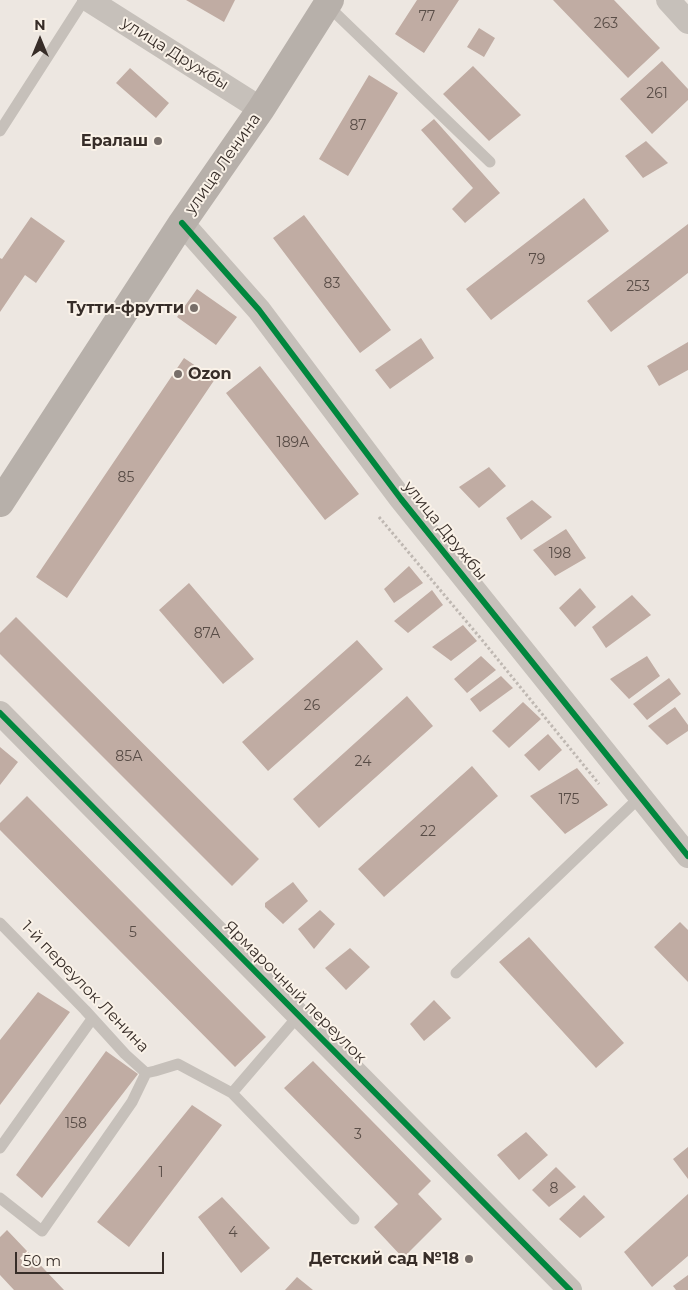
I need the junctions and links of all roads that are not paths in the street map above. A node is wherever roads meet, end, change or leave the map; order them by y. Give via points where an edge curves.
1 (84, 0) edge
2 (89, 0) edge
3 (668, 0) edge
4 (329, 2) edge
5 (688, 22) edge
6 (261, 108) junction
7 (0, 131) edge
8 (490, 162) dead end
9 (182, 223) junction
10 (0, 503) edge
11 (0, 713) edge
12 (640, 797) junction
13 (688, 856) edge
14 (0, 923) edge
15 (456, 973) dead end
16 (299, 1016) junction
17 (92, 1019) junction
18 (146, 1073) junction
19 (232, 1093) junction
20 (0, 1148) edge
21 (0, 1198) edge
22 (354, 1219) dead end
23 (570, 1290) edge

1 - 7 lane
2 - 6 street, улица Дружбы
3 - 5 street
4 - 6 main road, улица Ленина
4 - 8 lane
6 - 9 main road, улица Ленина
9 - 10 main road, улица Ленина
9 - 12 street, улица Дружбы via 259,310 401,499
11 - 16 street, Ярмарочный переулок
12 - 13 street, улица Дружбы
12 - 15 lane
14 - 17 lane, 1-й переулок Ленина
16 - 19 lane
16 - 23 street, Ярмарочный переулок
17 - 18 lane, 1-й переулок Ленина
17 - 20 lane
18 - 19 lane, 1-й переулок Ленина via 178,1064
18 - 21 lane via 132,1102 42,1231
19 - 22 lane, 1-й переулок Ленина

